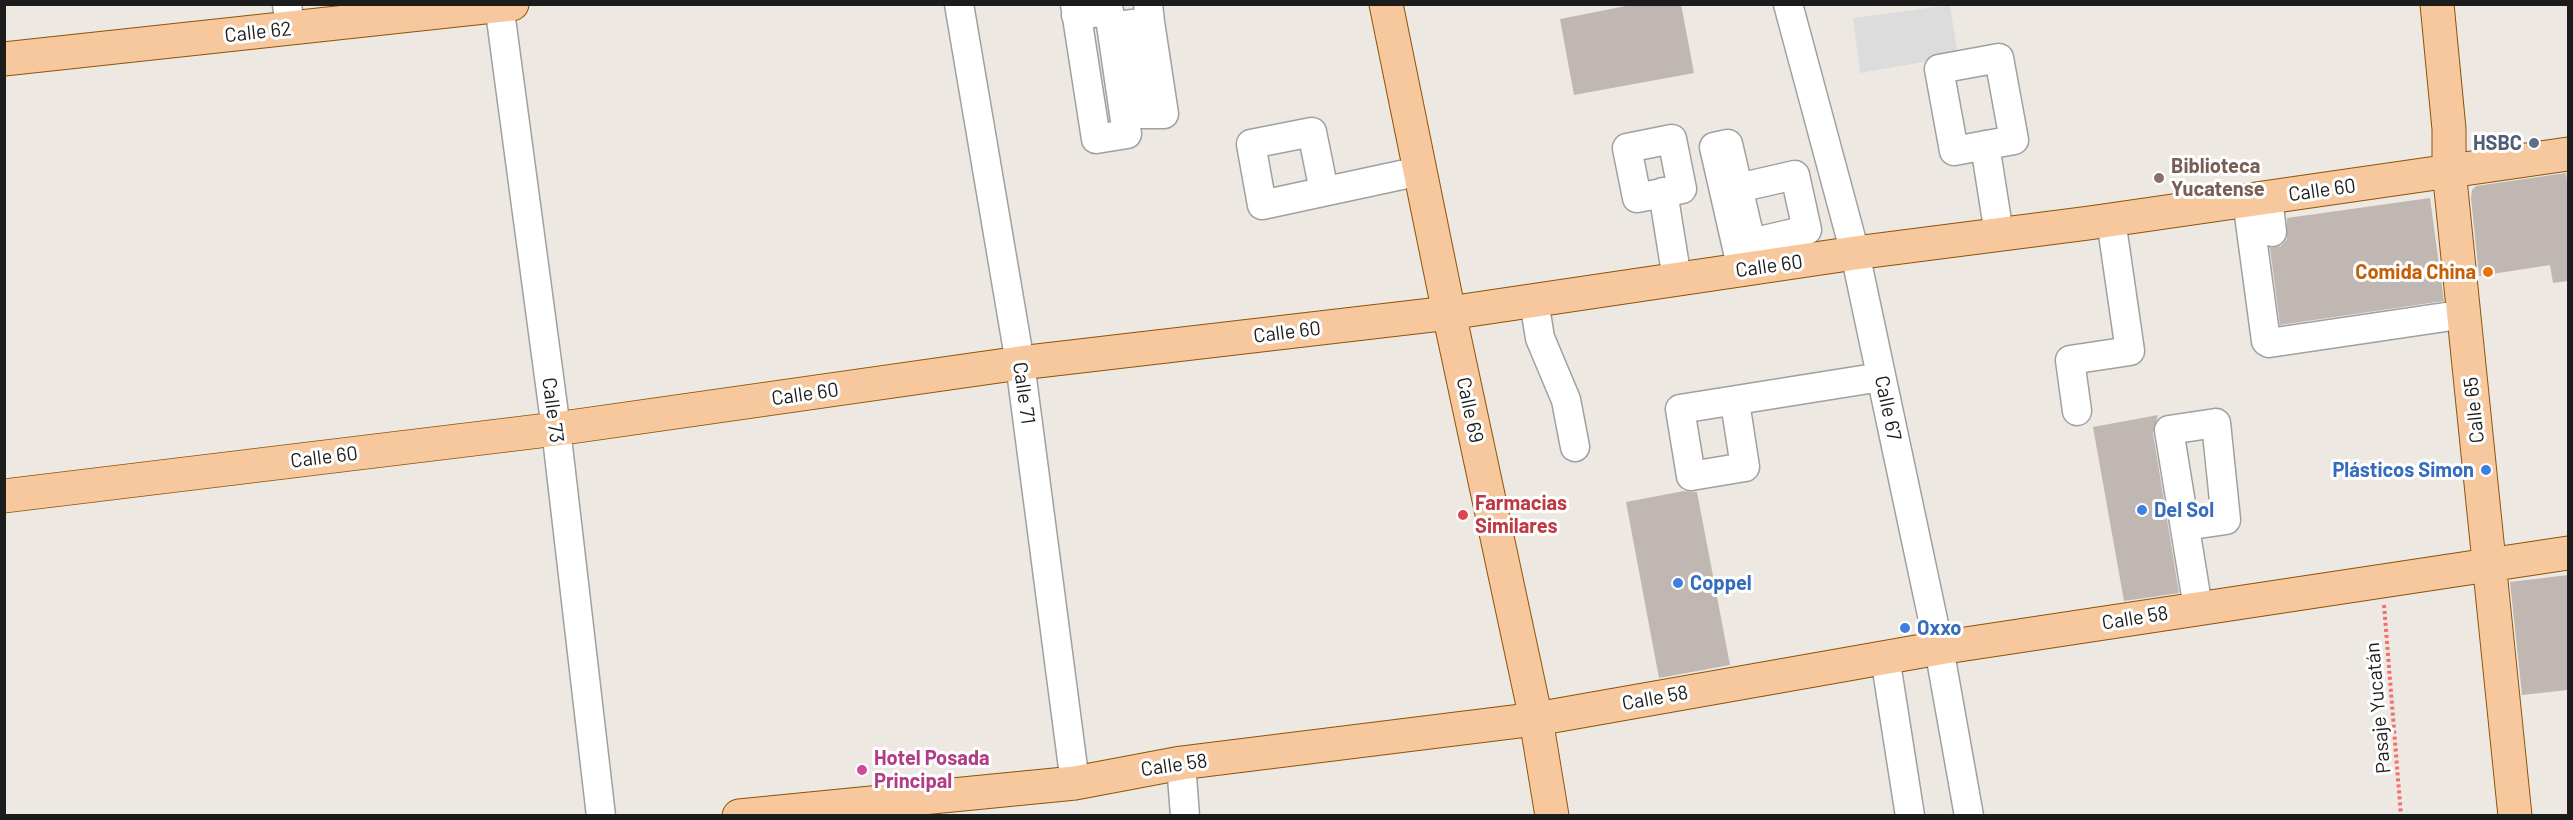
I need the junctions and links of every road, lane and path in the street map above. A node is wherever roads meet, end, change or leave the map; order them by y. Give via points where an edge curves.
1 (959, 4) edge
2 (1386, 4) edge
3 (1788, 4) edge
4 (2437, 4) edge
5 (503, 5) edge
6 (405, 10) edge
7 (288, 16) edge
8 (4, 59) edge
9 (1985, 145) dead end
10 (2568, 154) edge
11 (2449, 170) junction
12 (1420, 171) junction
13 (1738, 188) dead end
14 (1324, 191) dead end
15 (1663, 192) dead end
16 (2258, 206) junction
17 (2111, 220) junction
18 (2272, 232) dead end
19 (1999, 234) junction
20 (1855, 253) junction
21 (1742, 270) junction
22 (1677, 279) junction
23 (1534, 301) junction
24 (1449, 313) junction
25 (2452, 316) dead end
26 (1020, 363) junction
27 (1881, 377) junction
28 (1735, 402) dead end
29 (2077, 411) dead end
30 (556, 429) junction
31 (1575, 447) dead end
32 (4, 496) edge
33 (2185, 526) dead end
34 (2568, 553) edge
35 (2490, 564) junction
36 (2384, 599) dead end
37 (2198, 609) junction
38 (1939, 648) junction
39 (1885, 657) junction
40 (1536, 719) junction
41 (1180, 763) junction
42 (1075, 783) junction
43 (773, 814) edge
44 (601, 816) edge
45 (739, 816) edge
46 (1185, 816) edge
47 (1552, 816) edge
48 (1910, 816) edge
49 (1969, 816) edge
50 (2401, 816) edge
51 (2516, 816) edge

1 - 26 street, Calle 71
2 - 12 main road, Calle 69
3 - 20 street, Calle 67
4 - 11 main road, Calle 65
5 - 6 main road, Calle 62
5 - 30 street, Calle 73
6 - 7 main road, Calle 62
7 - 8 main road, Calle 62
9 - 19 street
10 - 11 main road, Calle 60
11 - 16 main road, Calle 60
11 - 35 main road, Calle 65
12 - 14 street
12 - 24 main road, Calle 69
13 - 21 street via 1728,144 1714,147
15 - 22 street
16 - 17 main road, Calle 60
16 - 18 street
16 - 25 street via 2269,343
17 - 19 main road, Calle 60
17 - 29 street via 2130,351 2070,360
19 - 20 main road, Calle 60
20 - 21 main road, Calle 60
20 - 27 street, Calle 67
21 - 22 main road, Calle 60
22 - 23 main road, Calle 60
23 - 24 main road, Calle 60
23 - 31 street via 1540,338 1566,400
24 - 26 main road, Calle 60
24 - 40 main road, Calle 69
26 - 30 main road, Calle 60
26 - 42 street, Calle 71
27 - 28 street
27 - 38 street, Calle 67
30 - 32 main road, Calle 60
30 - 44 street, Calle 73
33 - 37 street
34 - 35 main road, Calle 58
35 - 37 main road, Calle 58
35 - 51 main road, Calle 65
36 - 50 path, Pasaje Yucatán
37 - 38 main road, Calle 58
38 - 39 main road, Calle 58
38 - 49 street, Calle 67
39 - 40 main road, Calle 58
39 - 48 street
40 - 41 main road, Calle 58
40 - 47 main road, Calle 69
41 - 42 main road, Calle 58
41 - 46 street
42 - 43 main road, Calle 58
43 - 45 main road, Calle 58

